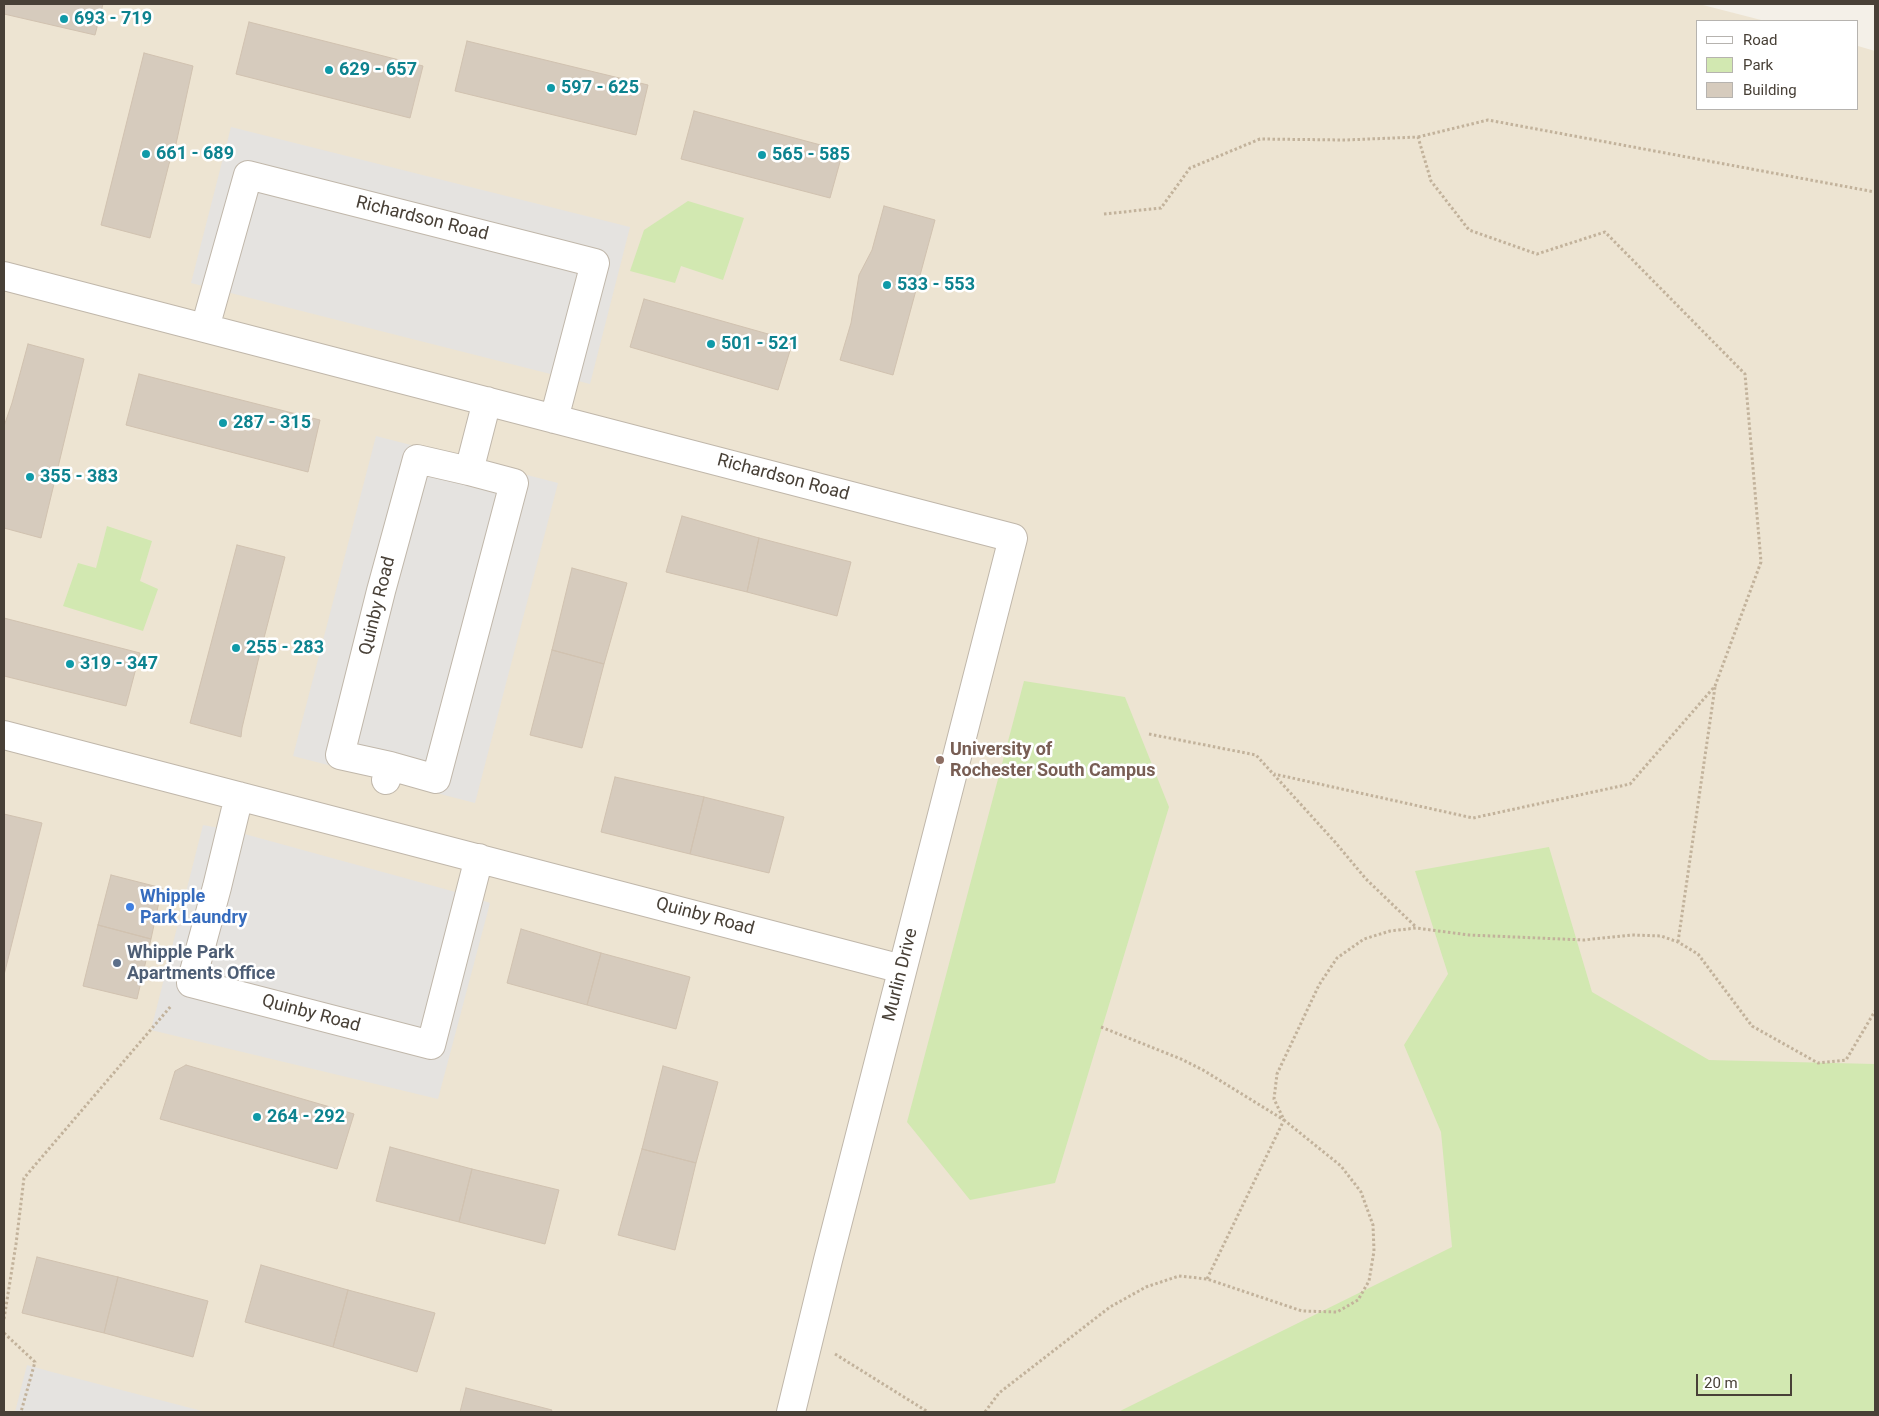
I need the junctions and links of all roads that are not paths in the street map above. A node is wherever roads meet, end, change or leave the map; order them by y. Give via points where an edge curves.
1 (4, 276) edge
2 (205, 328) junction
3 (487, 402) junction
4 (554, 418) junction
5 (469, 471) junction
6 (1013, 538) joint
7 (4, 734) edge
8 (239, 796) junction
9 (479, 858) junction
10 (902, 969) junction
11 (791, 1412) edge

1 - 2 street, Richardson Road
2 - 3 street, Richardson Road
2 - 4 street, Richardson Road via 248,175 595,263
3 - 4 street, Richardson Road
3 - 5 street
4 - 6 street, Richardson Road
5 - 5 street, Quinby Road via 514,482 436,779 388,773 340,754 381,591 417,459
6 - 10 street, Murlin Drive
7 - 8 street, Quinby Road
8 - 9 street, Quinby Road
8 - 9 street, Quinby Road via 191,983 431,1045
9 - 10 street, Quinby Road
10 - 11 street, Murlin Drive

